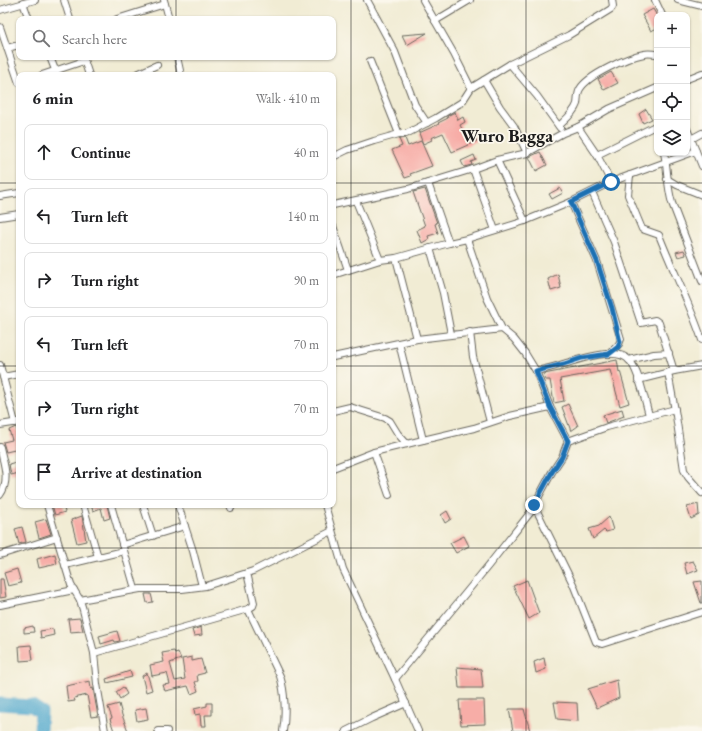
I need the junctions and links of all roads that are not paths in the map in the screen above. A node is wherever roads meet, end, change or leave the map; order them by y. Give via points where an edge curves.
1 (35, 0) edge
2 (64, 0) edge
3 (368, 0) edge
4 (422, 0) edge
5 (470, 0) edge
6 (612, 0) edge
7 (655, 0) edge
8 (678, 0) edge
9 (165, 2) edge
10 (461, 2) edge
11 (23, 3) junction
12 (702, 6) edge
13 (0, 10) edge
14 (661, 12) edge
15 (29, 16) edge
16 (69, 16) edge
17 (125, 16) edge
18 (168, 16) edge
19 (435, 21) junction
20 (0, 27) edge
21 (16, 45) edge
22 (7, 48) junction
23 (654, 54) edge
24 (51, 60) edge
25 (81, 60) edge
26 (83, 60) edge
27 (178, 60) edge
28 (370, 61) dead end
29 (510, 64) junction
30 (157, 65) dead end
31 (56, 72) edge
32 (58, 72) edge
33 (88, 72) edge
34 (142, 72) edge
35 (180, 72) edge
36 (702, 73) edge
37 (16, 74) edge
38 (690, 78) edge
39 (484, 80) junction
40 (471, 88) junction
41 (654, 89) edge
42 (426, 123) junction
43 (559, 126) junction
44 (578, 127) junction
45 (654, 127) edge
46 (563, 133) junction
47 (399, 134) junction
48 (702, 134) edge
49 (691, 139) joint
50 (696, 151) junction
51 (527, 153) junction
52 (596, 155) junction
53 (336, 156) edge
54 (665, 156) edge
55 (497, 160) junction
56 (666, 161) junction
57 (702, 166) edge
58 (473, 169) junction
59 (630, 175) junction
60 (667, 179) junction
61 (611, 182) junction
62 (428, 183) junction
63 (592, 192) junction
64 (16, 193) edge
65 (702, 195) edge
66 (0, 196) edge
67 (356, 201) junction
68 (571, 202) junction
69 (336, 204) edge
70 (16, 214) edge
71 (0, 217) edge
72 (525, 221) junction
73 (495, 230) junction
74 (336, 235) edge
75 (467, 239) junction
76 (450, 242) junction
77 (430, 248) junction
78 (396, 258) junction
79 (380, 260) junction
80 (348, 270) junction
81 (336, 274) edge
82 (702, 280) edge
83 (502, 329) junction
84 (470, 332) junction
85 (451, 334) junction
86 (417, 339) junction
87 (702, 340) edge
88 (399, 342) junction
89 (669, 353) junction
90 (609, 354) junction
91 (336, 356) edge
92 (629, 360) junction
93 (0, 365) edge
94 (702, 366) edge
95 (536, 371) junction
96 (671, 372) junction
97 (16, 375) edge
98 (3, 377) junction
99 (638, 380) junction
100 (550, 407) junction
101 (675, 409) junction
102 (336, 410) edge
103 (649, 415) junction
104 (16, 416) edge
105 (16, 422) edge
106 (490, 422) junction
107 (0, 425) edge
108 (423, 440) junction
109 (568, 441) junction
110 (408, 444) junction
111 (0, 447) edge
112 (374, 452) junction
113 (336, 467) edge
114 (3, 472) edge
115 (702, 493) edge
116 (0, 494) edge
117 (389, 495) dead end
118 (534, 505) junction
119 (48, 508) edge
120 (84, 508) edge
121 (112, 508) edge
122 (143, 508) edge
123 (179, 508) edge
124 (327, 508) edge
125 (185, 526) junction
126 (332, 531) junction
127 (153, 536) junction
128 (57, 537) junction
129 (123, 548) junction
130 (0, 555) edge
131 (98, 557) junction
132 (65, 564) junction
133 (247, 573) junction
134 (202, 586) junction
135 (135, 589) junction
136 (74, 590) junction
137 (80, 600) junction
138 (0, 605) edge
139 (248, 609) junction
140 (702, 612) edge
141 (94, 653) junction
142 (395, 679) junction
143 (406, 703) junction
144 (105, 731) edge
145 (158, 731) edge
146 (167, 731) edge
147 (283, 731) edge
148 (346, 731) edge
149 (418, 731) edge

1 - 11 street
2 - 16 street
3 - 42 street via 395,52 415,105
4 - 19 street
5 - 10 street
6 - 29 street via 611,9 555,43
7 - 14 street
8 - 12 street
9 - 17 street
9 - 18 street
10 - 19 street
11 - 13 street
11 - 15 street
19 - 40 street
20 - 22 street
21 - 22 street
22 - 37 street
23 - 43 street via 645,54 593,76 578,91 576,106
24 - 31 street
25 - 32 street
26 - 33 street
27 - 35 street
28 - 47 street
29 - 39 street
29 - 43 street
30 - 34 street
36 - 38 street
39 - 40 street
39 - 51 street via 514,126
40 - 42 street via 462,102
41 - 44 street via 608,109
42 - 47 street via 406,134
43 - 46 street
44 - 46 street
44 - 52 street
45 - 52 street
46 - 51 street
47 - 53 street
48 - 49 street
49 - 50 street
50 - 56 street
50 - 57 street
51 - 55 street
52 - 61 street
54 - 56 street
55 - 58 street
55 - 72 street
56 - 59 street
56 - 60 street
58 - 62 street
58 - 73 street
59 - 61 street
59 - 87 street via 628,196 636,217 642,229 659,235
60 - 65 street
60 - 82 street via 672,203
61 - 63 street
62 - 67 street
62 - 76 street
63 - 68 street
63 - 89 street via 614,242 641,323 655,320 659,323
64 - 66 street
67 - 69 street
67 - 79 street
68 - 72 street
68 - 90 street via 597,261 621,339
70 - 71 street
72 - 73 street
73 - 75 street
74 - 80 street
75 - 76 street
75 - 83 street
76 - 77 street
77 - 78 street
77 - 85 street
78 - 79 street
78 - 86 street
79 - 80 street
80 - 81 street
83 - 84 street
83 - 95 street via 514,339
84 - 85 street
84 - 106 street via 472,357
85 - 86 street
86 - 88 street
88 - 91 street
88 - 108 street
89 - 92 street
89 - 96 street
90 - 92 street via 621,354
90 - 95 street via 582,358
92 - 99 street
93 - 98 street
94 - 96 street
95 - 100 street
96 - 99 street
96 - 101 street
97 - 98 street
98 - 104 street
99 - 103 street
100 - 106 street
100 - 109 street
101 - 103 street
101 - 115 street via 684,470
102 - 110 street via 350,407 384,418 390,421
103 - 109 street
105 - 107 street
106 - 108 street
108 - 110 street
109 - 118 street via 562,457
110 - 112 street
111 - 114 street
112 - 113 street
112 - 117 street
114 - 116 street via 6,479
118 - 140 street via 573,584 596,642 602,644
118 - 142 street via 488,566
119 - 128 street
120 - 131 street
121 - 129 street
122 - 127 street
123 - 125 street
124 - 126 street
125 - 127 street
125 - 134 street
126 - 133 street
126 - 142 street via 343,569
127 - 129 street
128 - 130 street
128 - 132 street
129 - 131 street
129 - 135 street
131 - 132 street
132 - 136 street
133 - 134 street
133 - 139 street via 254,602
134 - 135 street via 182,589
135 - 137 street
136 - 137 street
136 - 138 street
137 - 141 street
139 - 141 street
139 - 147 street via 283,685
141 - 144 street
142 - 143 street
143 - 148 street
143 - 149 street
145 - 146 street

